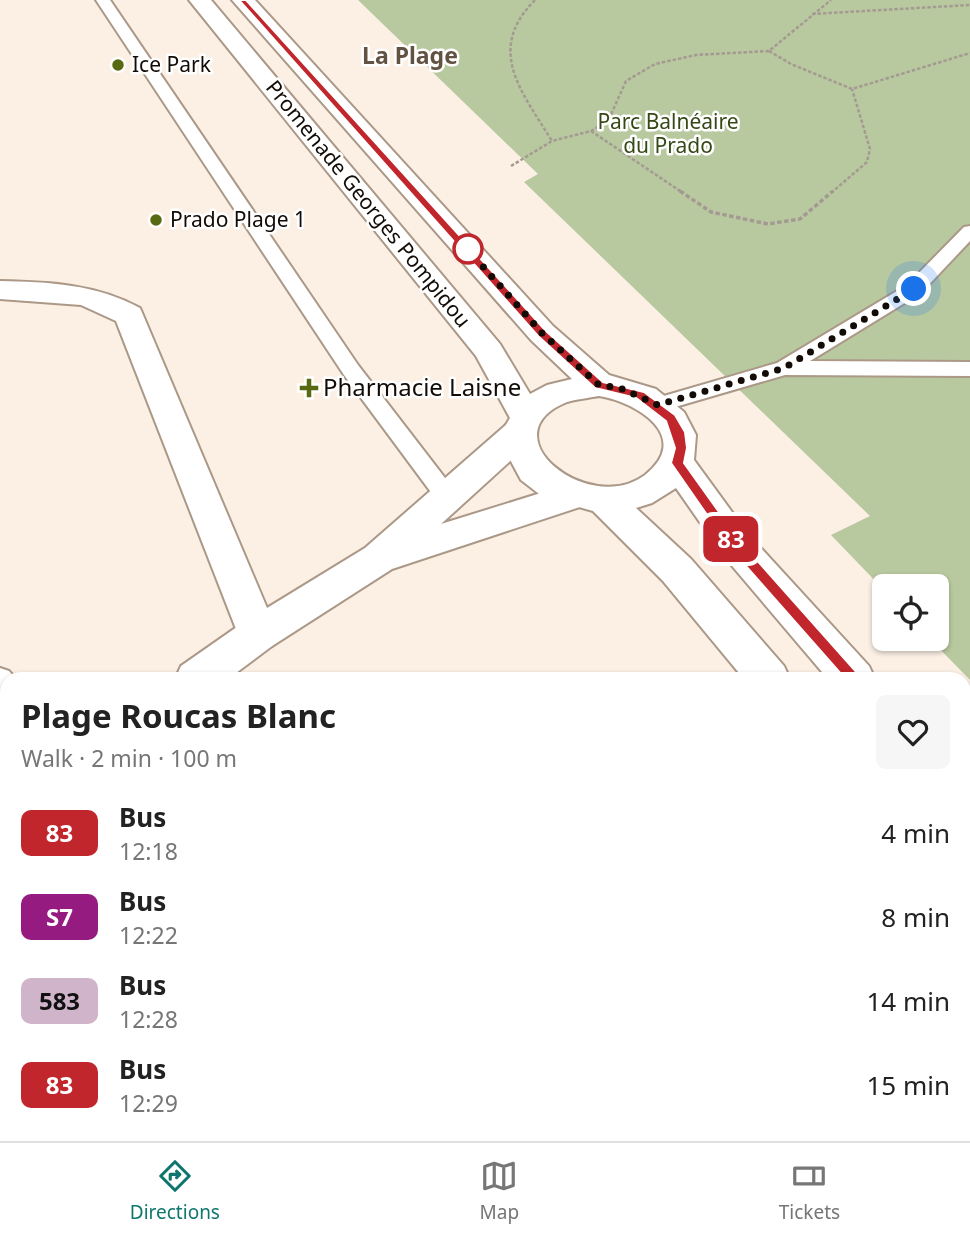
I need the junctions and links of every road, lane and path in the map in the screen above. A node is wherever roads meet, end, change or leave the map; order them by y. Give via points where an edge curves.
1 (103, 0) edge
2 (201, 0) edge
3 (243, 0) edge
4 (535, 0) edge
5 (831, 0) edge
6 (970, 5) edge
7 (811, 14) junction
8 (769, 51) junction
9 (970, 53) edge
10 (852, 89) junction
11 (591, 131) junction
12 (552, 141) junction
13 (511, 166) dead end
14 (970, 231) edge
15 (0, 290) edge
16 (784, 368) junction
17 (970, 369) edge
18 (599, 385) junction
19 (658, 405) junction
20 (522, 424) junction
21 (677, 463) junction
22 (447, 497) junction
23 (589, 497) junction
24 (378, 559) junction
25 (258, 634) junction
26 (206, 672) edge
27 (763, 672) edge
28 (848, 672) edge

1 - 22 lane via 351,370
2 - 20 main road, Promenade Georges Pompidou via 480,340
3 - 18 main road, Promenade Georges Pompidou via 542,333
4 - 12 path via 523,9 507,39 511,72
5 - 7 path
6 - 7 path
7 - 8 path
8 - 10 path
8 - 11 path via 696,55 654,64 626,81 608,121
9 - 10 path
10 - 11 path via 870,149 867,162 800,219 768,224 711,212
11 - 12 path
12 - 13 path
14 - 16 lane via 914,289
15 - 25 main road via 66,293 108,302 130,315
16 - 17 lane
16 - 19 lane
18 - 19 main road, Promenade Georges Pompidou via 620,388
18 - 20 main road, Promenade Georges Pompidou via 555,393 538,402
19 - 21 main road via 678,432 681,448
20 - 22 main road
20 - 23 main road, Promenade Georges Pompidou via 521,452 532,470 551,485
21 - 23 main road via 657,486 642,494
21 - 28 main road via 735,544
22 - 24 main road
23 - 24 main road
23 - 27 main road, Promenade Georges Pompidou via 677,570
24 - 25 main road
25 - 26 main road

